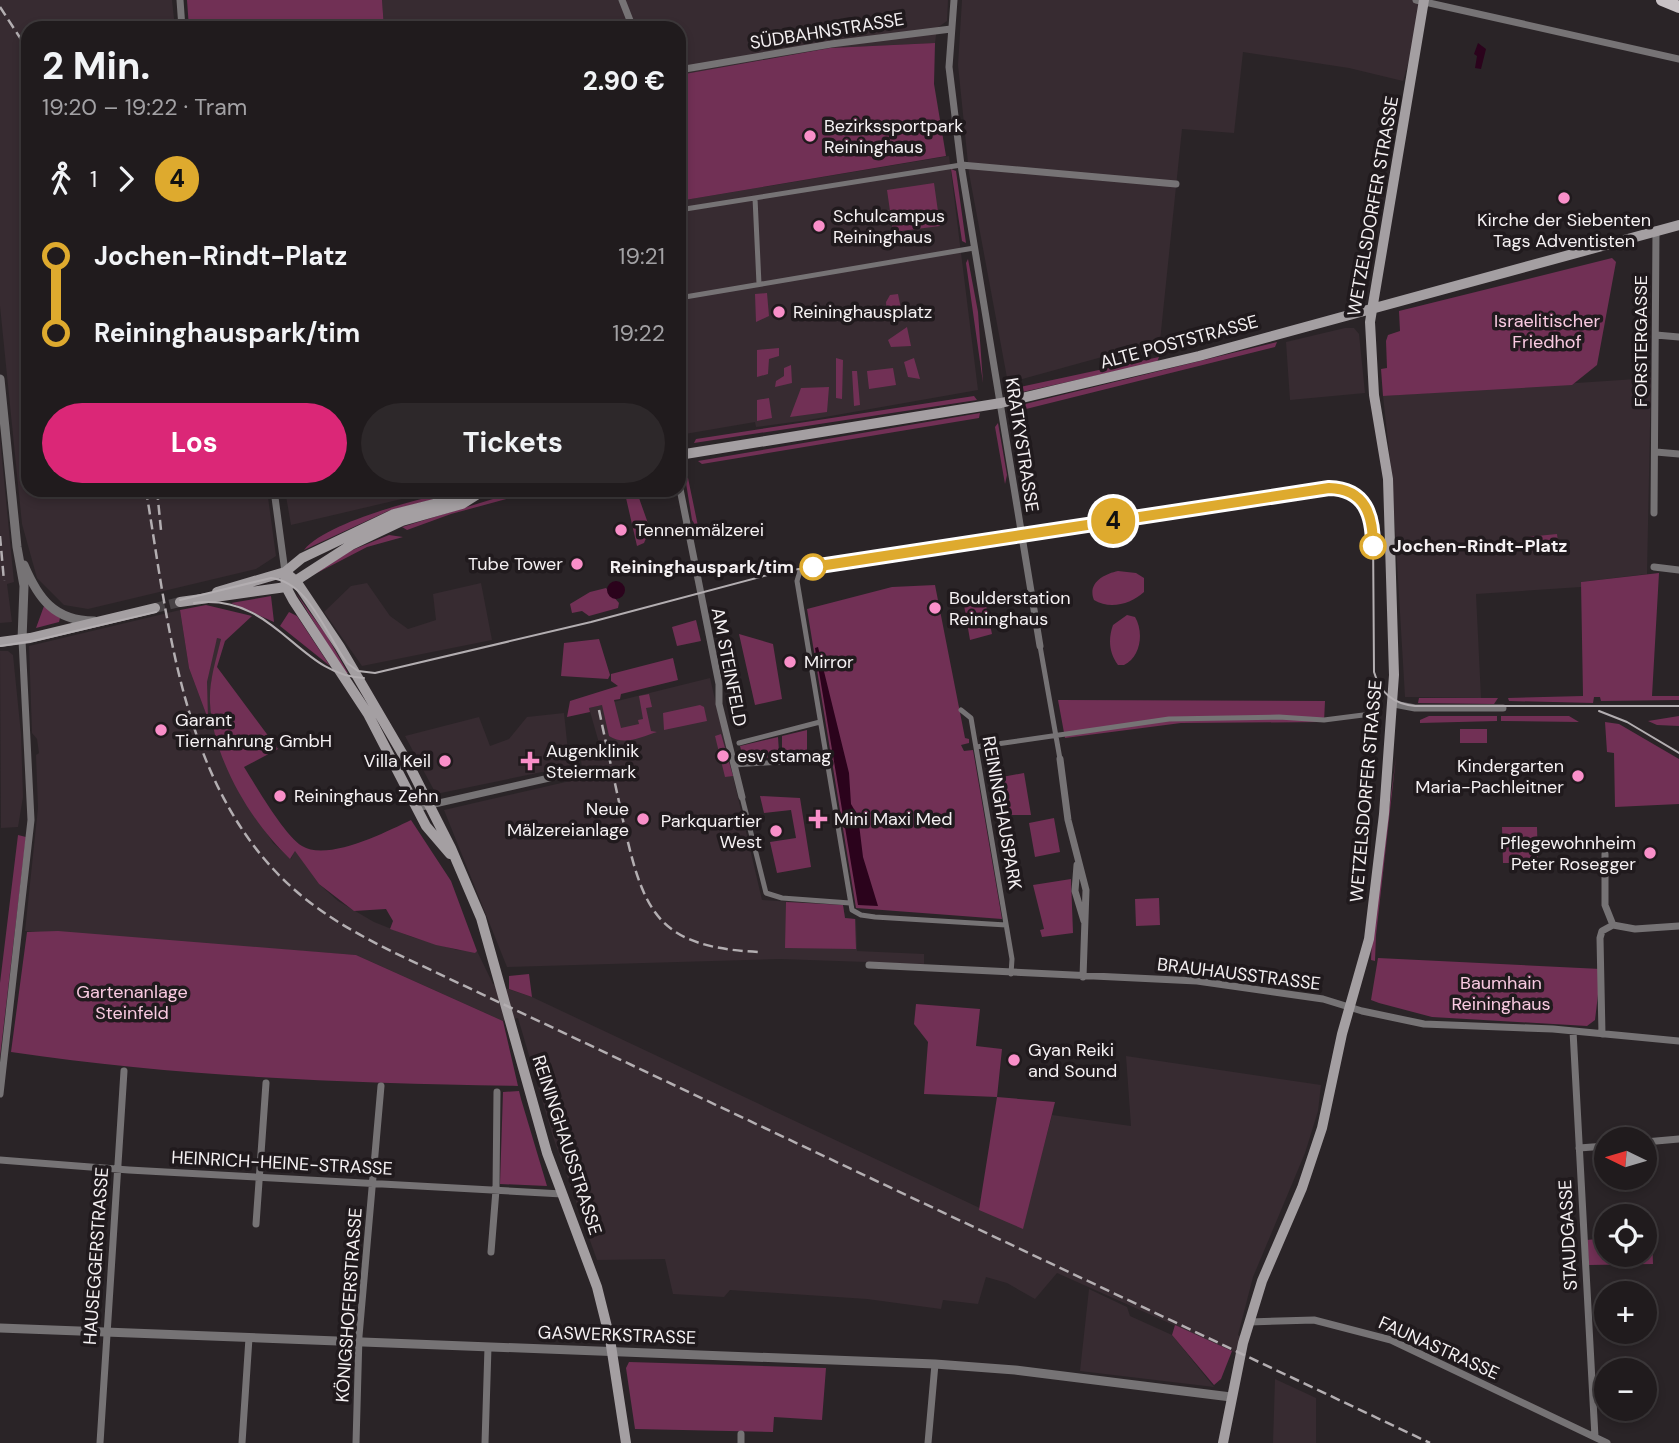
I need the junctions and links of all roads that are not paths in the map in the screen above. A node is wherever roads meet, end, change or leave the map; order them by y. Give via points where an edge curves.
1 (180, 0) edge
2 (622, 0) edge
3 (954, 0) edge
4 (1662, 0) edge
5 (1421, 1) edge
6 (1679, 8) edge
7 (182, 21) edge
8 (630, 21) edge
9 (951, 29) junction
10 (1679, 59) edge
11 (686, 69) edge
12 (961, 165) junction
13 (1176, 184) dead end
14 (755, 198) junction
15 (686, 209) edge
16 (1679, 225) edge
17 (1656, 230) junction
18 (974, 248) junction
19 (760, 284) junction
20 (686, 297) edge
21 (1371, 310) junction
22 (1656, 335) junction
23 (1679, 337) edge
24 (0, 379) edge
25 (1001, 403) junction
26 (1656, 452) junction
27 (686, 454) edge
28 (1679, 454) edge
29 (275, 497) edge
30 (463, 497) edge
31 (474, 497) edge
32 (681, 497) edge
33 (1654, 513) dead end
34 (17, 547) junction
35 (1654, 567) dead end
36 (1679, 570) edge
37 (800, 571) dead end
38 (285, 572) junction
39 (291, 584) junction
40 (204, 597) junction
41 (180, 602) tunnel mouth
42 (155, 608) tunnel mouth
43 (107, 621) junction
44 (22, 640) junction
45 (0, 642) edge
46 (1041, 646) joint
47 (357, 675) junction
48 (345, 676) junction
49 (1394, 704) junction
50 (1503, 708) dead end
51 (961, 710) dead end
52 (1371, 714) dead end
53 (820, 722) junction
54 (1057, 735) junction
55 (739, 743) dead end
56 (976, 747) junction
57 (826, 758) junction
58 (1060, 759) joint
59 (734, 765) junction
60 (580, 771) dead end
61 (741, 797) joint
62 (430, 806) junction
63 (417, 808) junction
64 (1605, 854) dead end
65 (457, 862) junction
66 (850, 903) junction
67 (1006, 925) junction
68 (1613, 925) junction
69 (1679, 926) edge
70 (869, 965) dead end
71 (1012, 974) junction
72 (1083, 977) junction
73 (1349, 1007) junction
74 (1573, 1031) junction
75 (1602, 1034) junction
76 (1679, 1041) edge
77 (124, 1071) dead end
78 (265, 1083) dead end
79 (382, 1086) dead end
80 (497, 1092) dead end
81 (0, 1094) edge
82 (1679, 1139) edge
83 (1657, 1141) edge
84 (1594, 1147) edge
85 (1579, 1148) junction
86 (0, 1160) edge
87 (118, 1170) junction
88 (259, 1176) junction
89 (375, 1182) junction
90 (496, 1190) junction
91 (562, 1194) junction
92 (256, 1224) dead end
93 (491, 1252) dead end
94 (1249, 1322) junction
95 (0, 1328) edge
96 (107, 1332) junction
97 (249, 1338) junction
98 (360, 1342) junction
99 (488, 1347) junction
100 (612, 1351) junction
101 (935, 1364) junction
102 (1231, 1397) junction
103 (1595, 1437) junction
104 (100, 1443) edge
105 (242, 1443) edge
106 (356, 1443) edge
107 (485, 1443) edge
108 (626, 1443) edge
109 (928, 1443) edge
110 (1223, 1443) edge
111 (1607, 1443) edge

1 - 7 street
2 - 8 street
3 - 9 street
4 - 6 main road
5 - 10 street
5 - 21 main road, WETZELSDORFER STRASSE
9 - 11 street, SÜDBAHNSTRASSE
9 - 12 street, KRATKYSTRASSE via 949,67
12 - 13 street
12 - 14 street
12 - 18 street, KRATKYSTRASSE
14 - 15 street
14 - 19 street
16 - 17 main road, ALTE POSTSTRASSE
17 - 21 main road, ALTE POSTSTRASSE
17 - 22 street, FORSTERGASSE
18 - 19 street
18 - 25 street, KRATKYSTRASSE
19 - 20 street
21 - 25 main road, ALTE POSTSTRASSE
21 - 49 main road, WETZELSDORFER STRASSE via 1371,370 1388,479
22 - 23 street
22 - 26 street, FORSTERGASSE
24 - 34 street
25 - 27 main road, ALTE POSTSTRASSE
25 - 46 street, KRATKYSTRASSE
26 - 28 street
26 - 33 street, FORSTERGASSE
29 - 38 street
30 - 38 main road via 378,520 302,558
31 - 39 main road via 402,521 351,545
32 - 59 street, AM STEINFELD
34 - 43 street via 33,588 51,609 68,618
34 - 44 street via 24,586
35 - 36 street
37 - 53 street via 797,581
38 - 39 main road, REININGHAUSSTRASSE
38 - 40 main road
39 - 40 main road
39 - 47 main road, REININGHAUSSTRASSE
39 - 48 main road, REININGHAUSSTRASSE
40 - 41 main road
42 - 43 main road
43 - 44 main road
44 - 45 main road
44 - 81 street via 32,797
46 - 54 street, KRATKYSTRASSE
47 - 48 main road
47 - 62 main road, REININGHAUSSTRASSE
48 - 63 main road, REININGHAUSSTRASSE
49 - 50 street
49 - 73 main road, WETZELSDORFER STRASSE via 1369,939
51 - 56 street, REININGHAUSPARK via 971,718
52 - 54 street via 1324,720 1169,719
53 - 55 street, AM STEINFELD
53 - 57 street
54 - 56 street
54 - 58 street, KRATKYSTRASSE
56 - 67 street, REININGHAUSPARK
57 - 59 street
57 - 66 street
58 - 72 street, KRATKYSTRASSE via 1078,864 1075,891 1084,921
59 - 61 street, AM STEINFELD
60 - 62 street
61 - 66 street, AM STEINFELD via 766,893
62 - 63 street
62 - 65 main road, REININGHAUSSTRASSE
63 - 65 main road, REININGHAUSSTRASSE via 435,839
64 - 68 street via 1605,905
65 - 91 main road, REININGHAUSSTRASSE via 492,950
66 - 67 street via 856,913 866,916
67 - 71 street, REININGHAUSPARK
68 - 69 street via 1635,929
68 - 75 street via 1602,931 1600,938
70 - 71 street, BRAUHAUSSTRASSE
71 - 72 street, BRAUHAUSSTRASSE
72 - 73 street, BRAUHAUSSTRASSE via 1197,981 1323,999
73 - 74 street, BRAUHAUSSTRASSE via 1424,1024
73 - 94 main road, WETZELSDORFER STRASSE via 1322,1128 1303,1188
74 - 75 street, BRAUHAUSSTRASSE
74 - 85 street, STAUDGASSE
75 - 76 street, BRAUHAUSSTRASSE
77 - 87 street, HAUSEGGERSTRASSE
78 - 88 street
79 - 89 street, KÖNIGSHOFERSTRASSE
80 - 90 street
82 - 83 street
84 - 85 street
85 - 103 street, STAUDGASSE
86 - 87 street, HEINRICH-HEINE-STRASSE
87 - 88 street, HEINRICH-HEINE-STRASSE
87 - 96 street, HAUSEGGERSTRASSE
88 - 89 street, HEINRICH-HEINE-STRASSE
88 - 92 street
89 - 90 street, HEINRICH-HEINE-STRASSE
89 - 98 street, KÖNIGSHOFERSTRASSE
90 - 91 street, HEINRICH-HEINE-STRASSE
90 - 93 street
91 - 100 main road, REININGHAUSSTRASSE via 597,1287
94 - 102 main road, WETZELSDORFER STRASSE
94 - 103 street, FAUNASTRASSE via 1314,1320 1391,1340
95 - 96 street, GASWERKSTRASSE
96 - 97 street, GASWERKSTRASSE
96 - 104 street, HAUSEGGERSTRASSE
97 - 98 street, GASWERKSTRASSE
97 - 105 street
98 - 99 street, GASWERKSTRASSE
98 - 106 street, KÖNIGSHOFERSTRASSE
99 - 100 street, GASWERKSTRASSE
99 - 107 street
100 - 101 street, GASWERKSTRASSE
100 - 108 main road, REININGHAUSSTRASSE
101 - 102 street, GASWERKSTRASSE
101 - 109 street
102 - 110 main road, WETZELSDORFER STRASSE
103 - 111 street, FAUNASTRASSE

